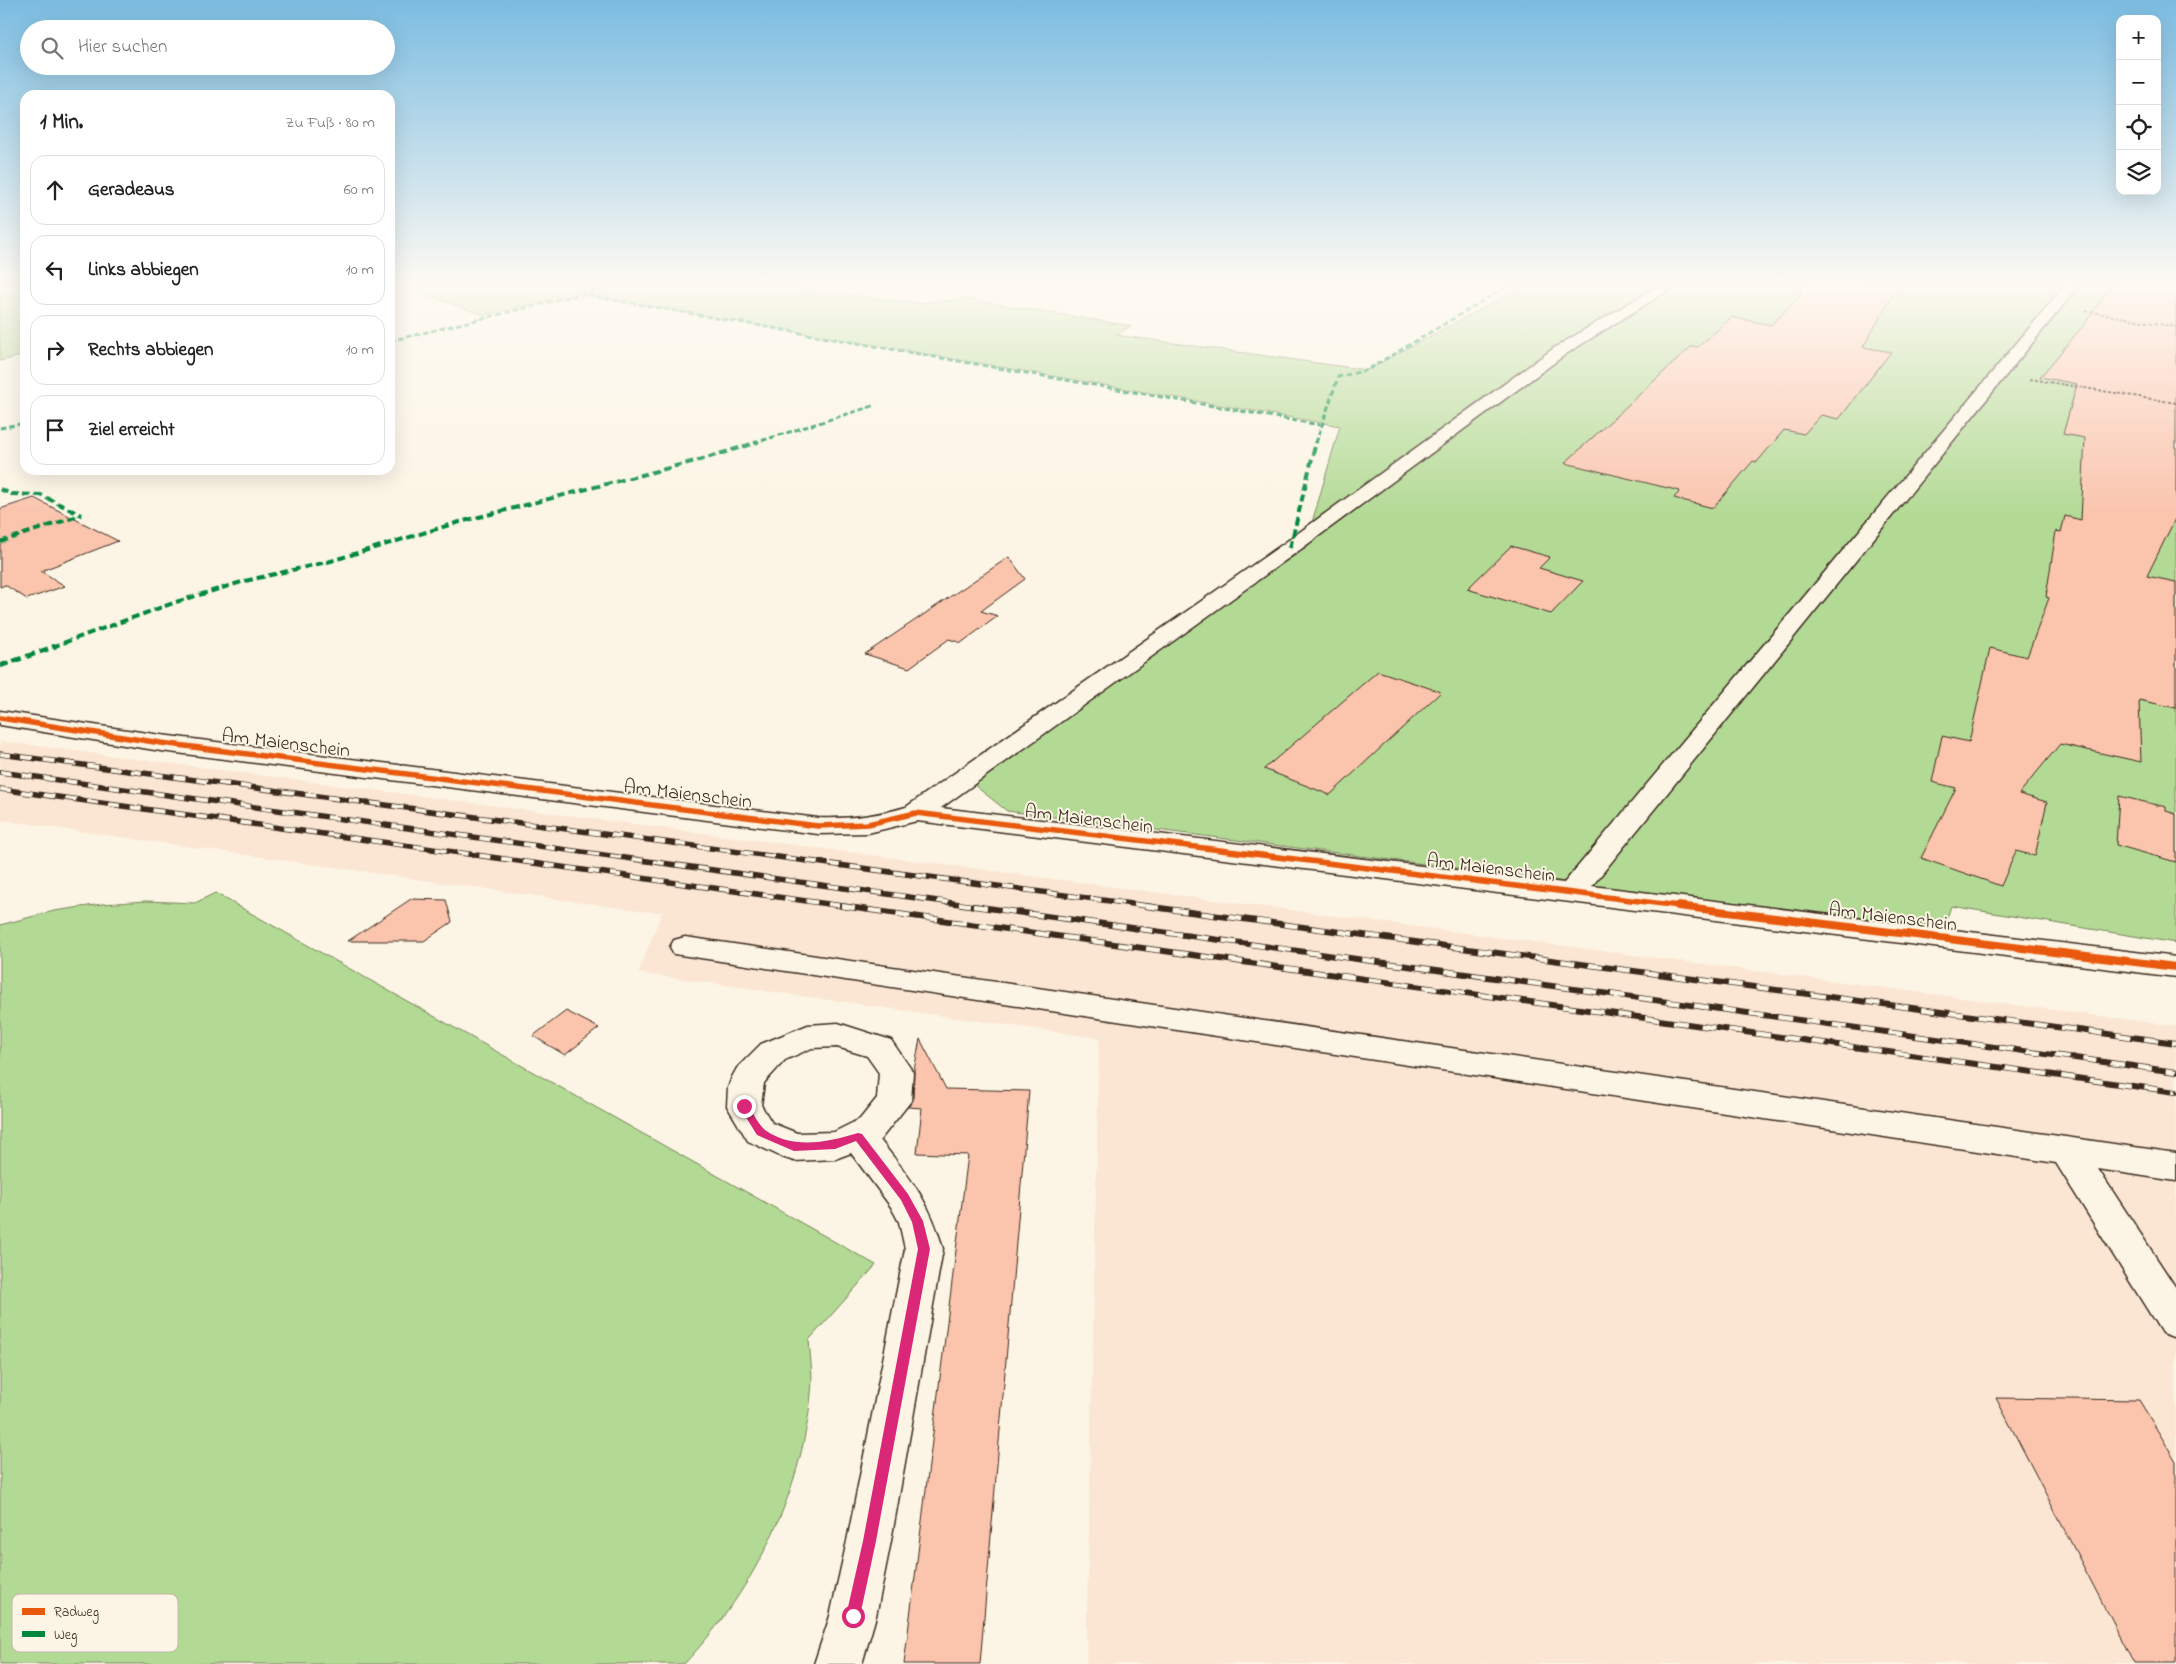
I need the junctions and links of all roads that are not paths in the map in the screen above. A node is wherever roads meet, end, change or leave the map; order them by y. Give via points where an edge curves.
1 (1547, 361) edge
2 (2010, 361) edge
3 (0, 718) edge
4 (916, 813) junction
5 (1571, 893) junction
6 (685, 947) dead end
7 (2176, 967) edge
8 (858, 1136) dead end
9 (2067, 1151) junction
10 (2176, 1167) edge
11 (2170, 1302) edge
12 (838, 1664) edge

1 - 4 lane, Am Maienschein via 1290,548
2 - 5 lane
3 - 4 lane, Am Maienschein via 161,743 818,826 870,826
4 - 5 lane, Am Maienschein
5 - 7 lane, Am Maienschein
6 - 9 lane
8 - 12 lane via 904,1197 917,1221 924,1249 869,1541 853,1616
9 - 10 lane
9 - 11 lane

